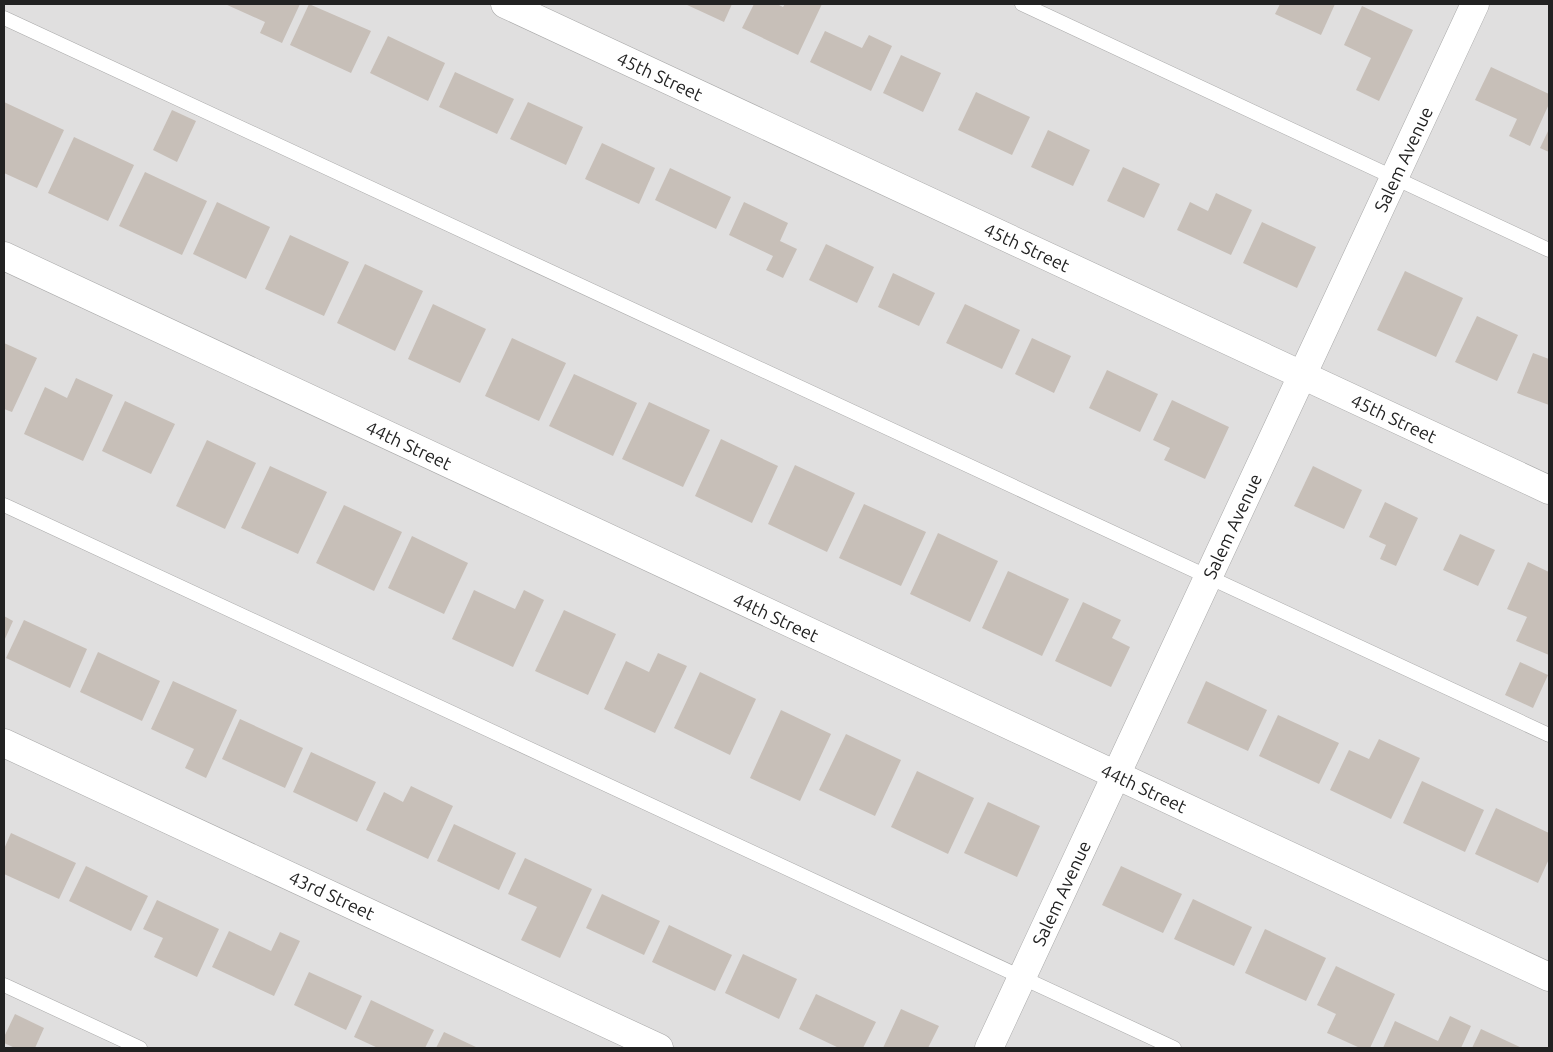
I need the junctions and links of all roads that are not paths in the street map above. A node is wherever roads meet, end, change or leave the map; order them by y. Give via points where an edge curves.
1 (505, 4) edge
2 (1022, 4) edge
3 (1475, 4) edge
4 (4, 18) edge
5 (1394, 178) junction
6 (1549, 250) edge
7 (4, 256) edge
8 (1302, 375) junction
9 (1549, 490) edge
10 (4, 505) edge
11 (1209, 576) junction
12 (1549, 735) edge
13 (4, 743) edge
14 (1116, 775) junction
15 (1549, 977) edge
16 (1022, 978) junction
17 (4, 985) edge
18 (140, 1048) edge
19 (659, 1048) edge
20 (989, 1048) edge
21 (1174, 1048) edge

1 - 8 street, 45th Street
2 - 5 lane
3 - 5 street, Salem Avenue
4 - 11 lane
5 - 6 lane
5 - 8 street, Salem Avenue
7 - 14 street, 44th Street
8 - 9 street, 45th Street
8 - 11 street, Salem Avenue
10 - 16 lane
11 - 12 lane
11 - 14 street, Salem Avenue
13 - 19 street, 43rd Street
14 - 15 street, 44th Street
14 - 16 street, Salem Avenue
16 - 20 street, Salem Avenue
16 - 21 lane
17 - 18 lane

